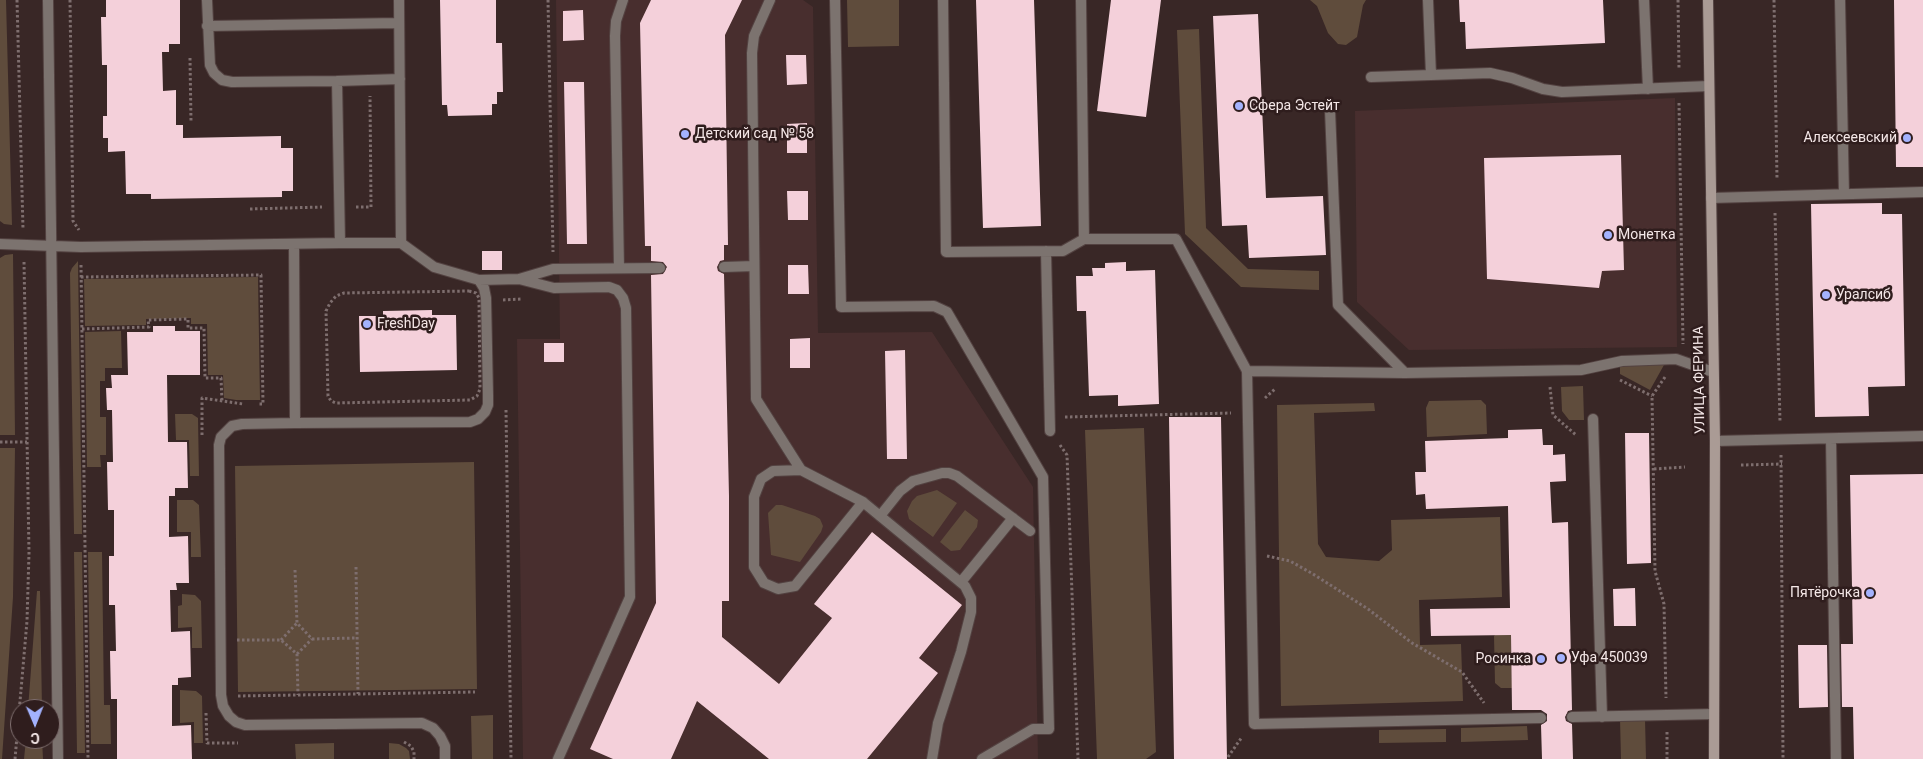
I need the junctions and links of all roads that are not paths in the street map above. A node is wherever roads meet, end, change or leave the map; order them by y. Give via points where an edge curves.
1 (48, 0) edge
2 (207, 0) edge
3 (399, 0) edge
4 (623, 0) edge
5 (770, 0) edge
6 (835, 0) edge
7 (943, 0) edge
8 (1080, 0) edge
9 (1428, 0) edge
10 (1644, 0) edge
11 (1708, 0) edge
12 (1840, 0) edge
13 (399, 23) junction
14 (207, 26) junction
15 (1431, 75) junction
16 (1371, 77) dead end
17 (400, 79) junction
18 (337, 80) junction
19 (1709, 86) junction
20 (1648, 89) junction
21 (1330, 110) dead end
22 (1923, 192) edge
23 (1844, 194) junction
24 (1711, 198) junction
25 (1084, 239) junction
26 (340, 243) junction
27 (401, 243) junction
28 (0, 244) edge
29 (294, 244) junction
30 (51, 246) junction
31 (1046, 251) junction
32 (754, 266) junction
33 (724, 267) dead end
34 (619, 268) junction
35 (660, 268) dead end
36 (519, 279) junction
37 (479, 280) junction
38 (1247, 371) junction
39 (1713, 372) junction
40 (1405, 373) junction
41 (1593, 419) dead end
42 (295, 423) junction
43 (1050, 431) road end
44 (1923, 436) edge
45 (1831, 439) junction
46 (1715, 441) junction
47 (801, 470) junction
48 (863, 502) junction
49 (880, 516) junction
50 (1013, 518) junction
51 (1030, 531) dead end
52 (961, 582) junction
53 (1714, 714) junction
54 (1572, 717) dead end
55 (1602, 717) junction
56 (1541, 718) dead end
57 (58, 759) edge
58 (445, 759) edge
59 (558, 759) edge
60 (932, 759) edge
61 (982, 759) edge
62 (1714, 759) edge
63 (1836, 759) edge

1 - 30 lane
2 - 14 lane
3 - 13 lane
4 - 34 lane via 615,36
5 - 32 lane via 754,36 752,53
6 - 61 lane via 841,307 934,306 947,312 1043,477 1048,729 1033,729
7 - 31 lane via 946,252
8 - 25 lane
9 - 15 lane
10 - 20 lane
11 - 19 main road, УЛИЦА ФЕРИНА
12 - 23 lane
13 - 14 lane
13 - 17 lane
14 - 18 lane via 210,65 222,80
15 - 16 lane
15 - 20 lane via 1490,73 1562,92
17 - 18 lane
17 - 27 lane
18 - 26 lane
19 - 20 lane
19 - 24 main road, УЛИЦА ФЕРИНА
21 - 40 lane via 1338,304
22 - 23 lane
23 - 24 lane
24 - 39 main road, УЛИЦА ФЕРИНА
25 - 31 lane via 1063,251
25 - 38 lane via 1176,239
26 - 27 lane
26 - 29 lane
27 - 37 lane via 434,266
28 - 30 lane
29 - 30 lane
29 - 42 lane
30 - 57 lane
31 - 43 lane
32 - 33 lane
32 - 47 lane via 756,399
34 - 35 lane
34 - 36 lane via 553,269
36 - 37 lane
36 - 59 lane via 554,288 609,287 617,290 626,308 630,597
37 - 42 lane via 486,298 488,405 478,419 470,422
38 - 40 lane
38 - 56 lane via 1254,724
39 - 40 lane via 1676,359 1622,361 1581,370
39 - 46 main road, УЛИЦА ФЕРИНА
41 - 55 lane
42 - 58 lane via 242,424 232,426 220,437 223,706 228,716 245,725 422,723 440,736 445,746
44 - 45 lane
45 - 46 lane
45 - 63 lane
46 - 53 main road, УЛИЦА ФЕРИНА
47 - 48 lane
47 - 48 lane via 772,471 761,479 754,497 754,567 764,583 778,589 795,586
48 - 49 lane
49 - 50 lane via 905,486 942,473 957,476
49 - 52 lane
50 - 51 lane
50 - 52 lane
52 - 60 lane via 971,598 971,612 938,723
53 - 55 lane
53 - 62 main road, УЛИЦА ФЕРИНА
54 - 55 lane

